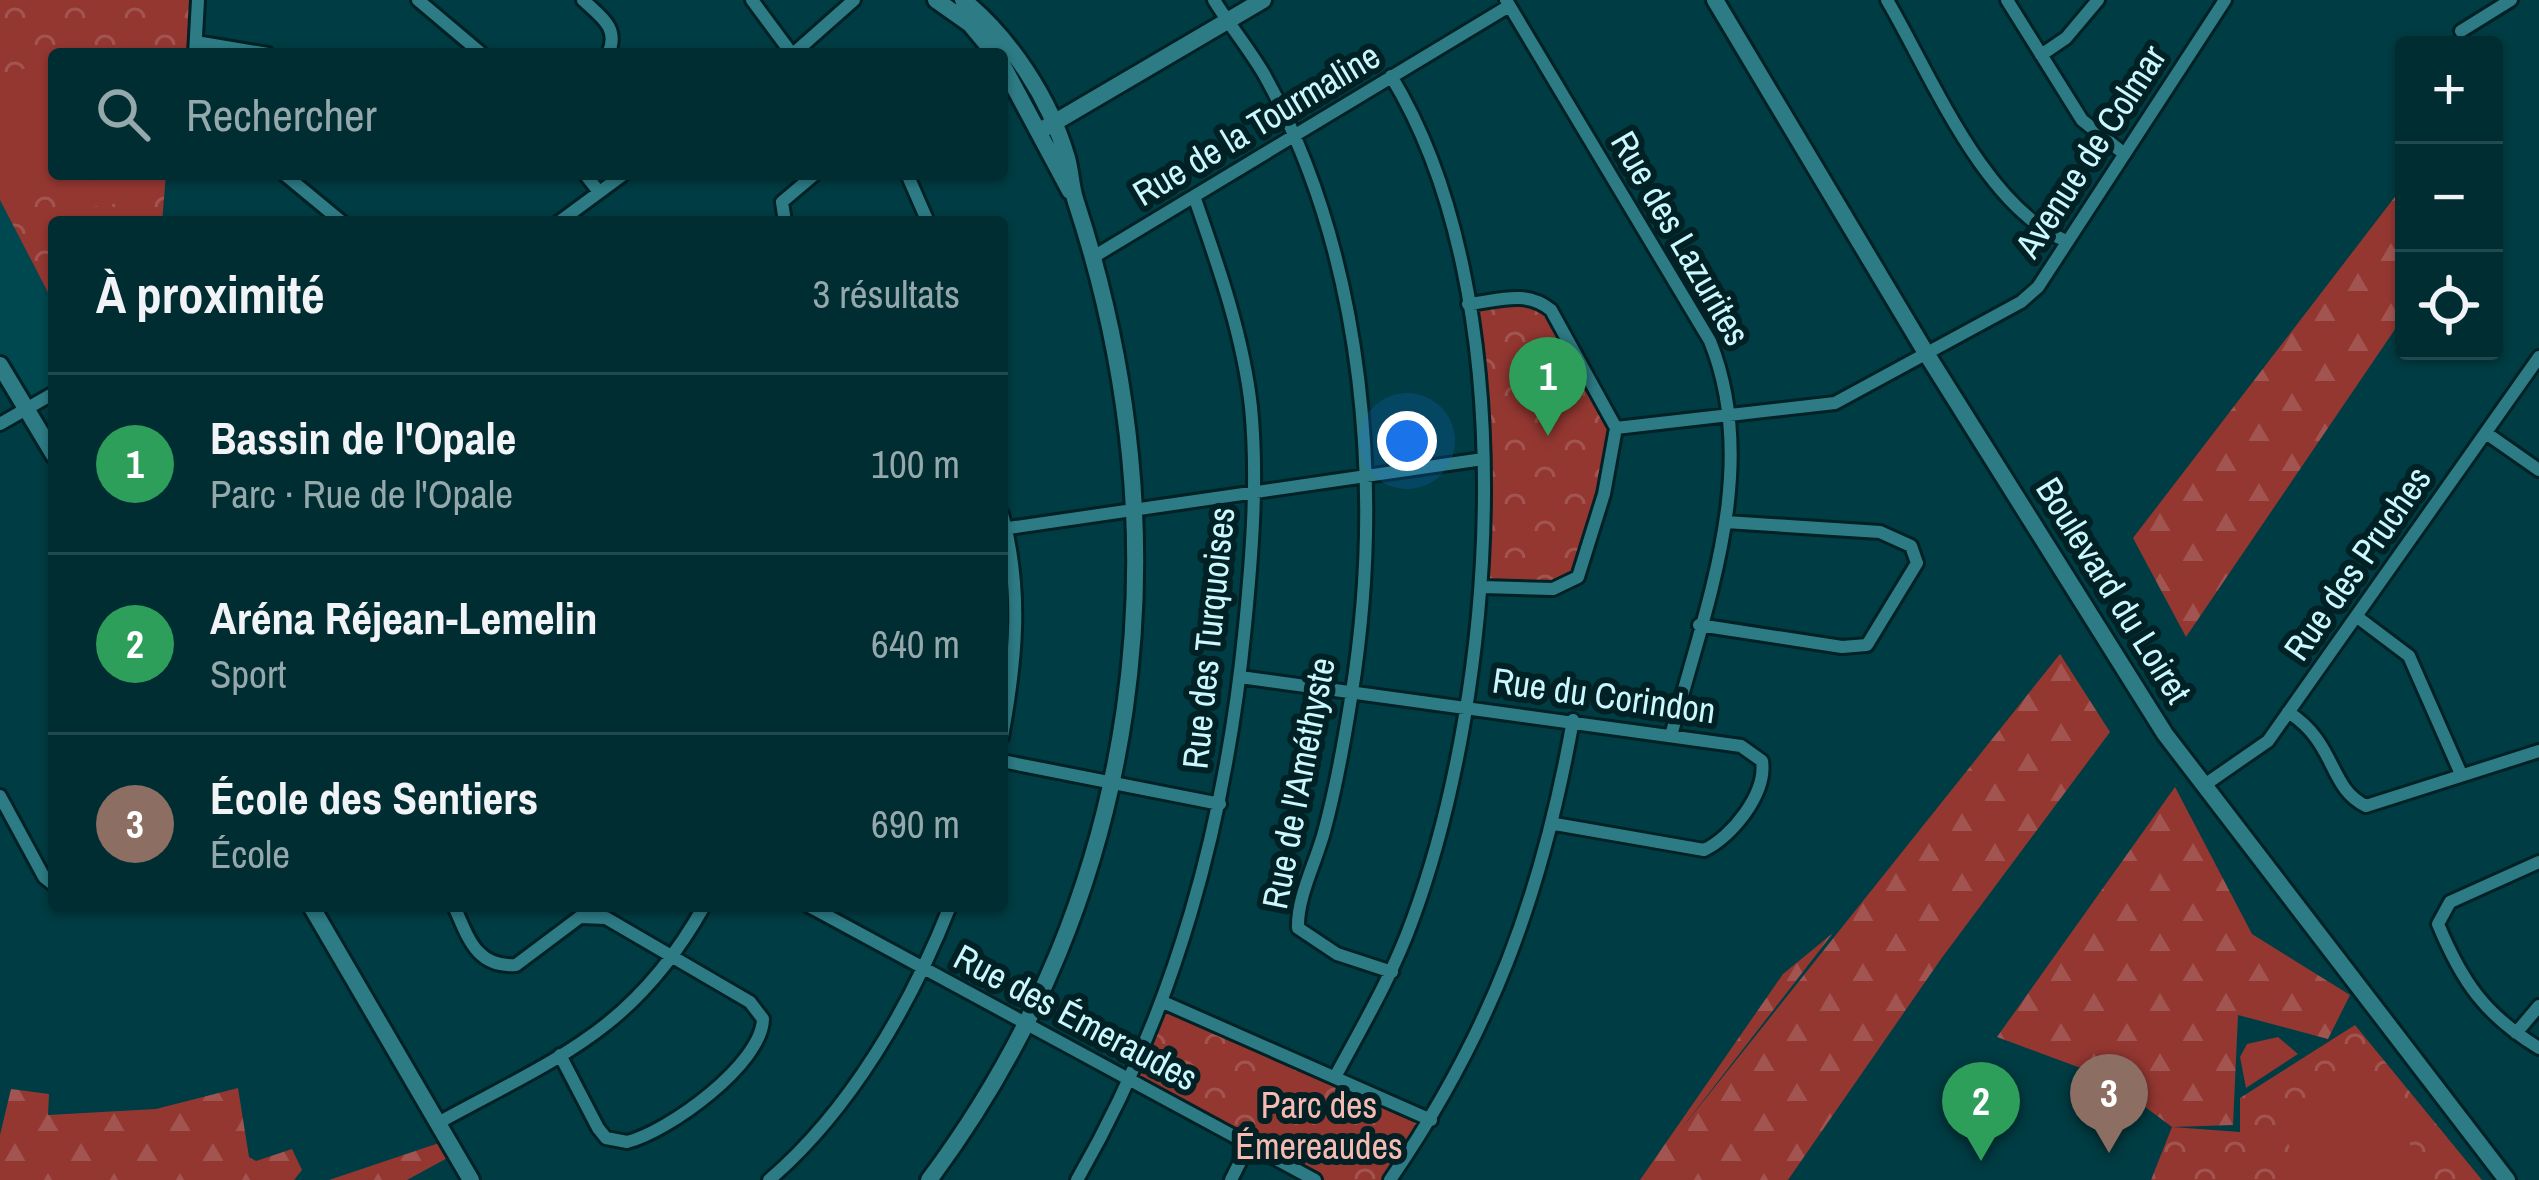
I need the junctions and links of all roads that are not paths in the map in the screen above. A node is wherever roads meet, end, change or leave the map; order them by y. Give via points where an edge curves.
1 (198, 0) edge
2 (418, 0) edge
3 (583, 0) edge
4 (752, 0) edge
5 (854, 0) edge
6 (936, 0) edge
7 (962, 0) edge
8 (1214, 0) edge
9 (1263, 0) edge
10 (1715, 0) edge
11 (1887, 0) edge
12 (2007, 0) edge
13 (2098, 0) edge
14 (2224, 0) edge
15 (2511, 0) edge
16 (1507, 3) edge
17 (1227, 21) junction
18 (2461, 31) dead end
19 (195, 48) edge
20 (475, 48) edge
21 (610, 48) edge
22 (788, 48) edge
23 (800, 48) edge
24 (990, 48) edge
25 (2041, 55) junction
26 (1008, 72) edge
27 (1391, 76) junction
28 (1047, 127) junction
29 (1293, 136) junction
30 (2122, 152) junction
31 (291, 180) edge
32 (590, 180) edge
33 (616, 180) edge
34 (808, 180) edge
35 (910, 180) edge
36 (599, 192) junction
37 (1194, 196) junction
38 (335, 216) edge
39 (567, 216) edge
40 (784, 216) edge
41 (925, 216) edge
42 (2064, 240) junction
43 (1095, 256) junction
44 (1468, 304) junction
45 (1926, 352) junction
46 (2539, 357) edge
47 (0, 365) edge
48 (48, 396) edge
49 (27, 408) junction
50 (1728, 418) junction
51 (0, 424) edge
52 (1616, 428) junction
53 (2486, 433) junction
54 (48, 445) edge
55 (1484, 459) junction
56 (2539, 470) edge
57 (1364, 476) junction
58 (1253, 490) junction
59 (1138, 508) junction
60 (1008, 522) edge
61 (1726, 522) junction
62 (1008, 561) edge
63 (1483, 587) junction
64 (2356, 616) junction
65 (1700, 626) junction
66 (1240, 677) junction
67 (1352, 692) junction
68 (1008, 694) edge
69 (1467, 706) junction
70 (2288, 712) junction
71 (1573, 720) junction
72 (1671, 736) junction
73 (2539, 751) edge
74 (1008, 762) edge
75 (2462, 774) junction
76 (1114, 784) junction
77 (2206, 784) junction
78 (0, 796) edge
79 (1220, 804) junction
80 (1555, 824) junction
81 (2539, 862) edge
82 (48, 880) edge
83 (315, 912) edge
84 (457, 912) edge
85 (701, 912) edge
86 (832, 912) edge
87 (947, 912) edge
88 (675, 958) junction
89 (920, 967) junction
90 (1392, 972) junction
91 (1163, 1002) junction
92 (2539, 1006) edge
93 (1028, 1024) junction
94 (2516, 1034) junction
95 (2539, 1048) edge
96 (560, 1055) junction
97 (1335, 1076) junction
98 (1129, 1079) junction
99 (1431, 1120) junction
100 (438, 1123) junction
101 (1249, 1144) junction
102 (471, 1180) edge
103 (769, 1180) edge
104 (929, 1180) edge
105 (1077, 1180) edge
106 (1231, 1180) edge
107 (1315, 1180) edge
108 (1390, 1180) edge
109 (2507, 1180) edge

1 - 19 street
2 - 20 street
3 - 21 street via 610,26
4 - 22 street
5 - 23 street
6 - 24 street
7 - 28 street via 1009,48
8 - 17 street, Rue de l'Améthyste
9 - 17 street
10 - 45 street, Boulevard du Loiret
11 - 42 street via 1996,187 2032,223
12 - 25 street
13 - 25 street
14 - 30 street, Avenue de Colmar
15 - 18 street
16 - 27 street, Rue de la Tourmaline
16 - 50 street, Rue des Lazurites via 1710,341
17 - 28 street
17 - 29 street, Rue de l'Améthyste
25 - 30 street via 2082,120
26 - 28 street
27 - 29 street, Rue de la Tourmaline
27 - 44 street via 1410,106 1447,212
28 - 43 street
29 - 37 street, Rue de la Tourmaline
29 - 57 street, Rue de l'Améthyste via 1322,213 1353,343
30 - 42 street, Avenue de Colmar
31 - 38 street
32 - 36 street
33 - 36 street
34 - 40 street via 782,202
35 - 41 street
36 - 39 street
37 - 43 street, Rue de la Tourmaline
37 - 58 street, Rue des Turquoises via 1237,332 1251,406
42 - 45 street, Avenue de Colmar via 2021,302
43 - 59 street via 1127,401
44 - 52 street via 1538,299
44 - 55 street
45 - 50 street, Avenue de Colmar via 1835,403
45 - 77 street, Boulevard du Loiret via 2102,638
46 - 53 street, Rue des Pruches
47 - 49 street
48 - 49 street
49 - 51 street
49 - 54 street
50 - 52 street, Avenue de Colmar
50 - 61 street, Rue des Lazurites via 1733,485
52 - 63 street via 1578,577 1553,589
53 - 56 street
53 - 64 street, Rue des Pruches
55 - 57 street
55 - 63 street
57 - 58 street
57 - 67 street, Rue de l'Améthyste
58 - 59 street
58 - 66 street, Rue des Turquoises
59 - 60 street
59 - 76 street via 1135,638
61 - 65 street, Rue des Lazurites
61 - 65 street via 1880,532 1911,545 1917,563 1867,645
62 - 68 street via 1017,630
63 - 69 street
64 - 70 street, Rue des Pruches
64 - 75 street via 2409,656
65 - 72 street, Rue des Lazurites
66 - 67 street, Rue du Corindon
66 - 79 street, Rue des Turquoises
67 - 69 street, Rue du Corindon
67 - 90 street, Rue de l'Améthyste via 1298,928 1337,953
69 - 71 street, Rue du Corindon
69 - 90 street via 1436,847
70 - 75 street via 2316,732 2349,798 2366,806
70 - 77 street, Rue des Pruches via 2268,741
71 - 72 street, Rue du Corindon
71 - 80 street
72 - 80 street, Rue du Corindon via 1741,746 1762,761 1763,784 1714,845 1692,849
73 - 75 street
74 - 76 street
76 - 79 street
76 - 93 street
77 - 109 street, Boulevard du Loiret
78 - 82 street
79 - 91 street, Rue des Turquoises
80 - 99 street via 1517,946
81 - 94 street via 2450,902 2438,924 2466,986
83 - 100 street
84 - 88 street via 475,952 502,966 529,960 570,924 594,916
85 - 88 street
86 - 89 street, Rue des Émeraudes
87 - 89 street
88 - 96 street via 607,1028
88 - 96 street via 750,1002 763,1019 759,1039 699,1104 640,1139 615,1142 598,1128
89 - 93 street, Rue des Émeraudes
89 - 103 street via 832,1117
90 - 97 street
91 - 97 street
91 - 98 street, Rue des Turquoises
92 - 94 street
93 - 98 street, Rue des Émeraudes
93 - 104 street
94 - 95 street
96 - 100 street
97 - 99 street
98 - 101 street, Rue des Émeraudes
98 - 105 street, Rue des Turquoises
99 - 108 street
100 - 102 street
101 - 106 street
101 - 107 street, Rue des Émeraudes

